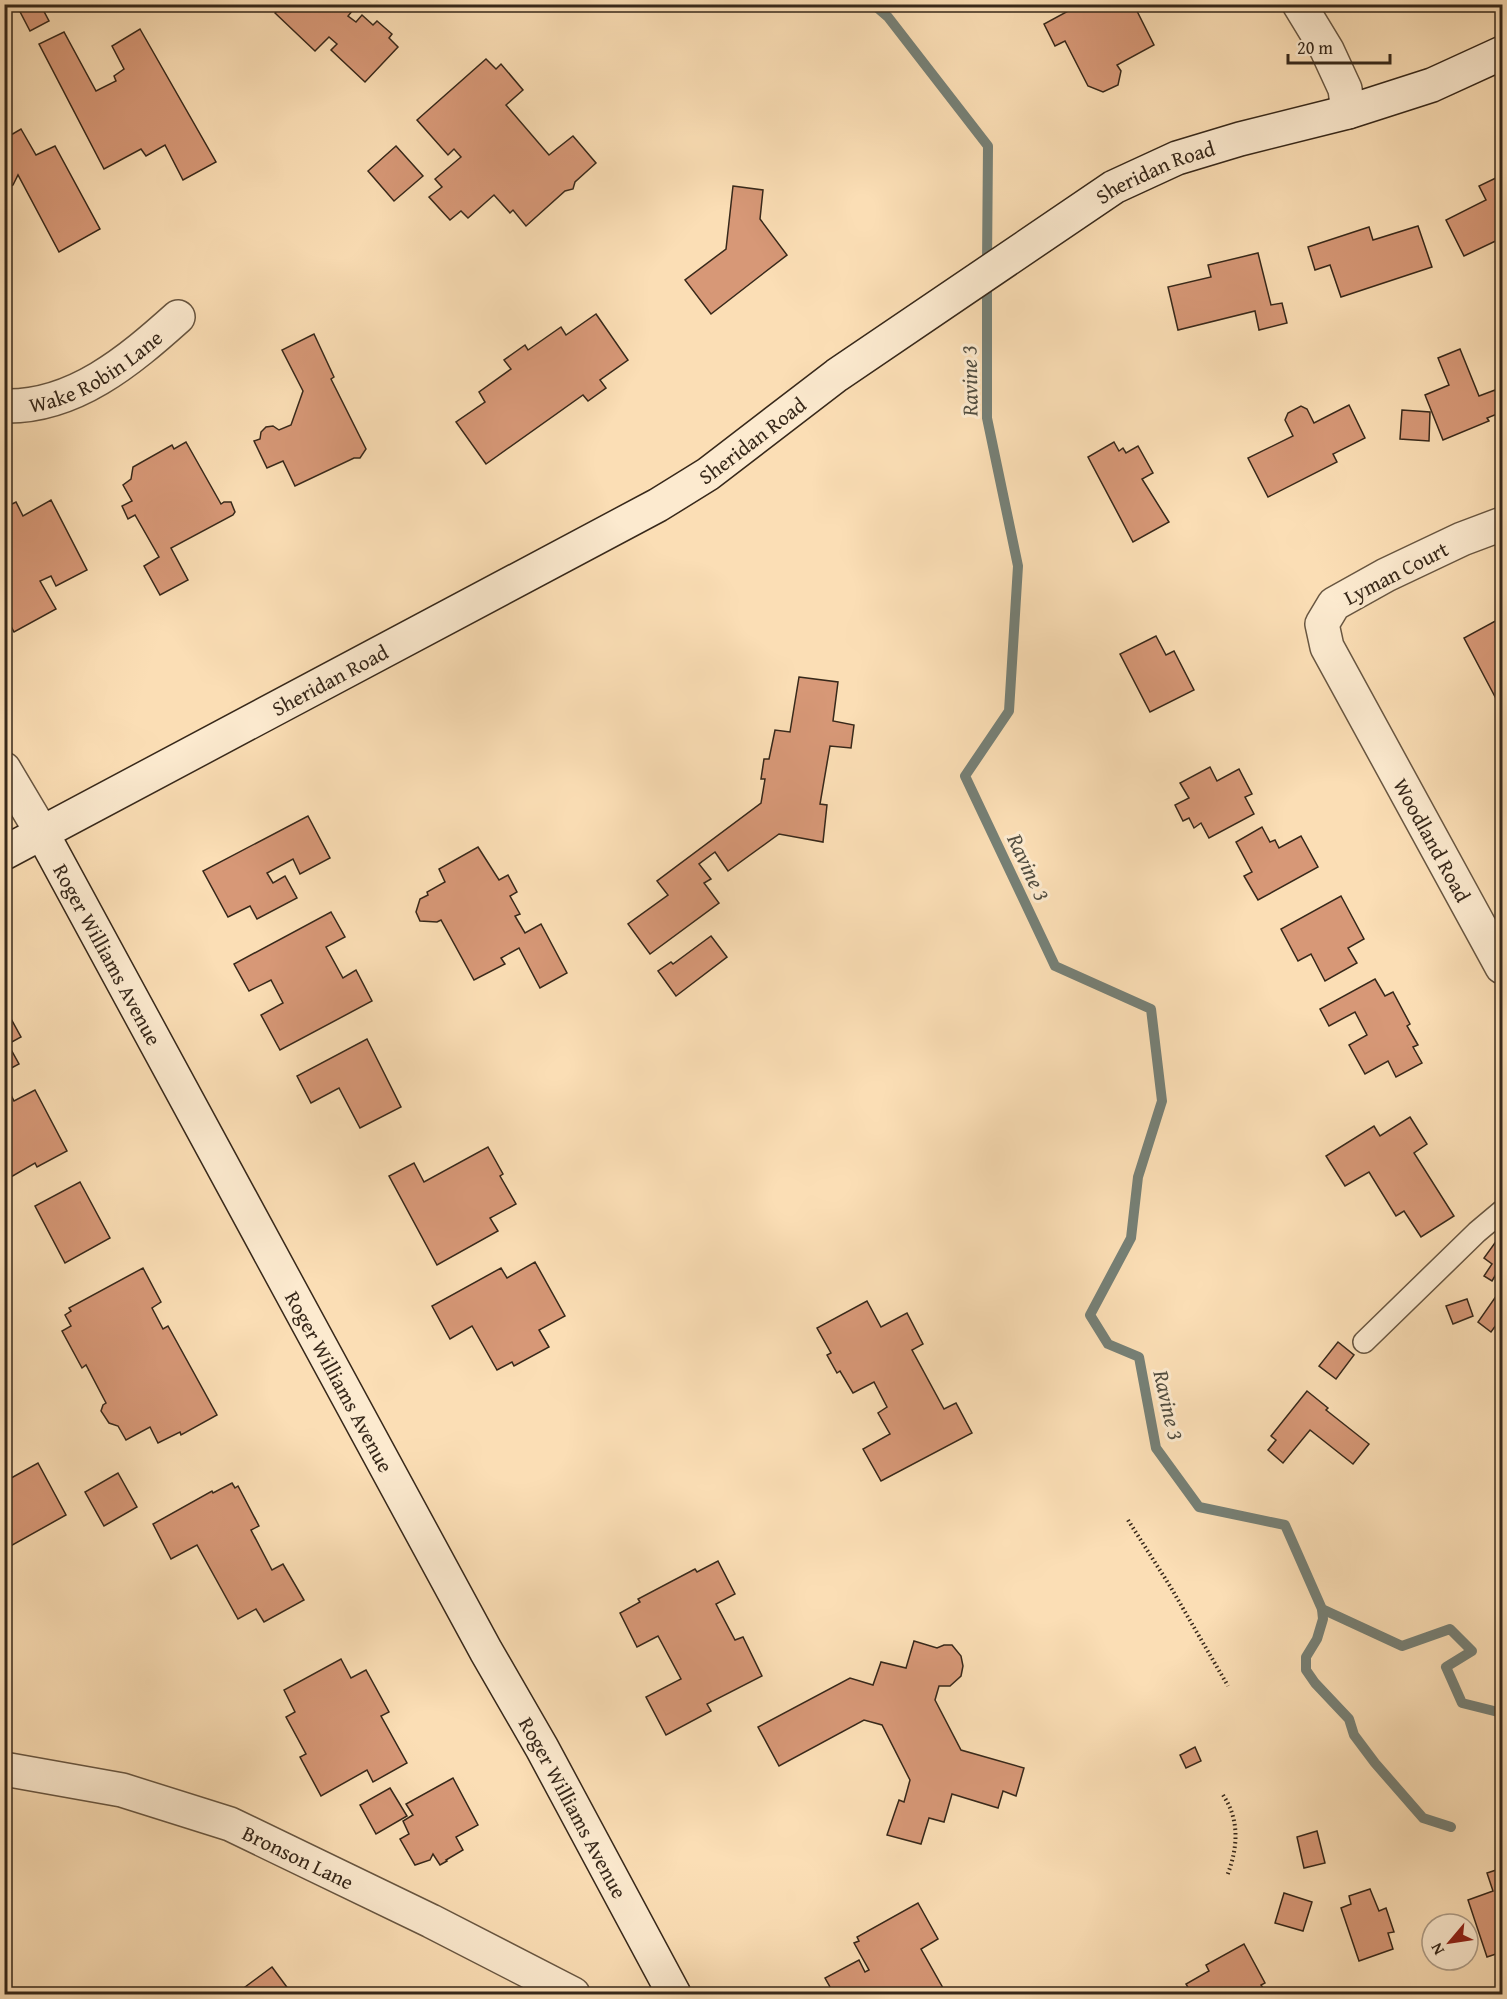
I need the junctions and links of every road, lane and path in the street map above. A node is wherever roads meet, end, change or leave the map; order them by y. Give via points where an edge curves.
1 (1299, 4) edge
2 (1503, 53) edge
3 (1348, 112) junction
4 (178, 317) dead end
5 (4, 406) edge
6 (1503, 524) edge
7 (1363, 712) joint
8 (4, 769) edge
9 (42, 834) junction
10 (4, 853) edge
11 (1503, 967) edge
12 (1503, 1211) edge
13 (1364, 1342) dead end
14 (1128, 1520) dead end
15 (1228, 1686) dead end
16 (4, 1769) edge
17 (1223, 1795) dead end
18 (1227, 1876) dead end
19 (573, 1995) edge
20 (674, 1995) edge

1 - 3 street via 1345,89
2 - 3 street, Sheridan Road via 1432,85
3 - 9 street, Sheridan Road via 1177,158 1114,187 837,375 708,474 658,505
4 - 5 street, Wake Robin Lane via 96,381 71,393 22,406
6 - 7 street, Lyman Court via 1462,539 1334,604 1322,624 1327,646
7 - 11 street, Woodland Road
8 - 9 street, Roger Williams Avenue
9 - 10 street, Sheridan Road
9 - 20 street, Roger Williams Avenue
12 - 13 lane
14 - 15 path
16 - 19 street, Bronson Lane via 122,1790 230,1824
17 - 18 path via 1230,1805 1237,1846

